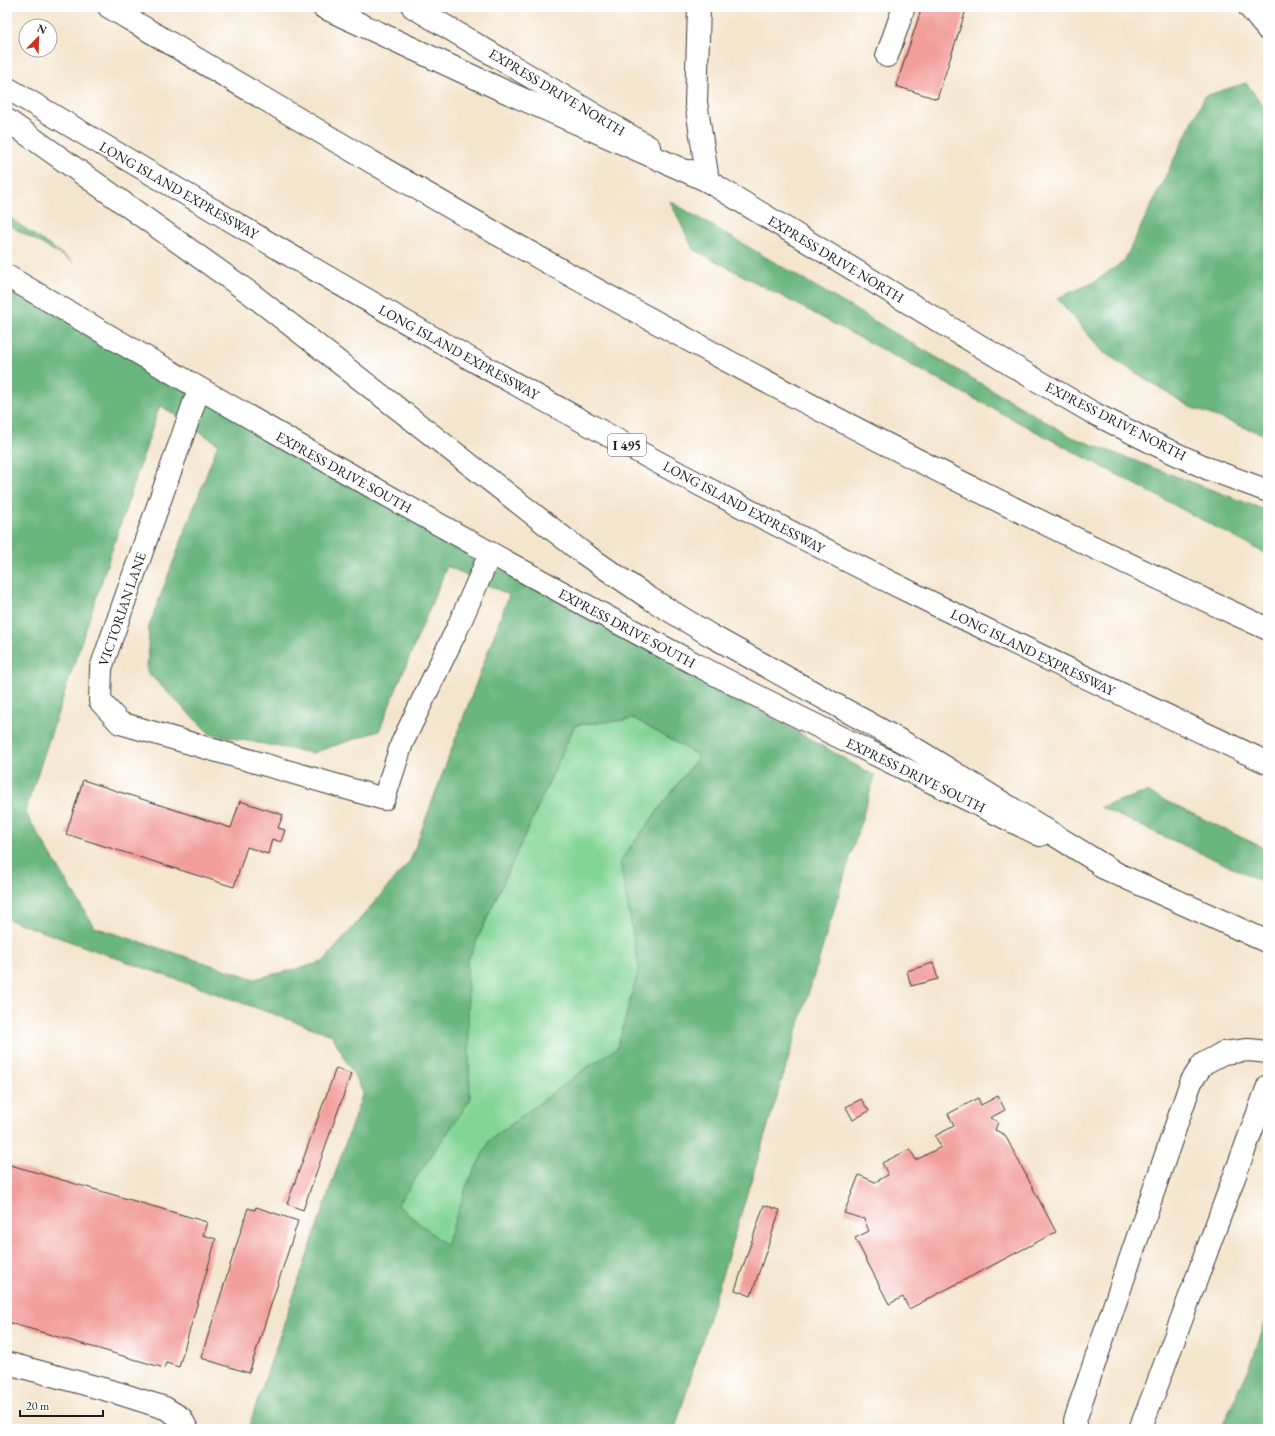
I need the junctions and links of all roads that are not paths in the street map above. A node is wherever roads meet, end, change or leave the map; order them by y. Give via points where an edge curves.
1 (109, 7) edge
2 (323, 7) edge
3 (413, 7) edge
4 (699, 7) edge
5 (904, 7) edge
6 (1249, 7) edge
7 (1268, 30) edge
8 (888, 56) dead end
9 (7, 88) edge
10 (7, 120) edge
11 (708, 181) junction
12 (7, 276) edge
13 (199, 390) junction
14 (1268, 490) edge
15 (490, 554) junction
16 (1268, 629) edge
17 (1268, 763) edge
18 (1119, 875) junction
19 (1268, 942) edge
20 (1268, 1052) edge
21 (1268, 1086) edge
22 (7, 1363) edge
23 (187, 1429) edge
24 (1077, 1429) edge
25 (1140, 1429) edge

1 - 16 main road via 454,210 628,308 978,491
2 - 11 main road
3 - 11 main road, EXPRESS DRIVE NORTH
4 - 11 main road via 696,102
5 - 8 main road
6 - 7 main road
9 - 17 main road, LONG ISLAND EXPRESSWAY / I 495 via 412,326 608,436 762,518 939,607
10 - 18 main road via 250,293 590,558 710,636 919,751
11 - 14 main road, EXPRESS DRIVE NORTH via 1095,414 1209,469
12 - 13 main road, EXPRESS DRIVE SOUTH
13 - 15 main road, EXPRESS DRIVE SOUTH
13 - 15 main road, VICTORIAN LANE via 101,668 100,701 120,723 384,799 402,743
15 - 18 main road, EXPRESS DRIVE SOUTH via 705,669
18 - 19 main road, EXPRESS DRIVE SOUTH
20 - 24 main road via 1248,1050 1223,1053 1203,1064 1191,1082 1080,1405 1075,1421
21 - 25 main road
22 - 23 main road via 118,1392 165,1408 181,1418

